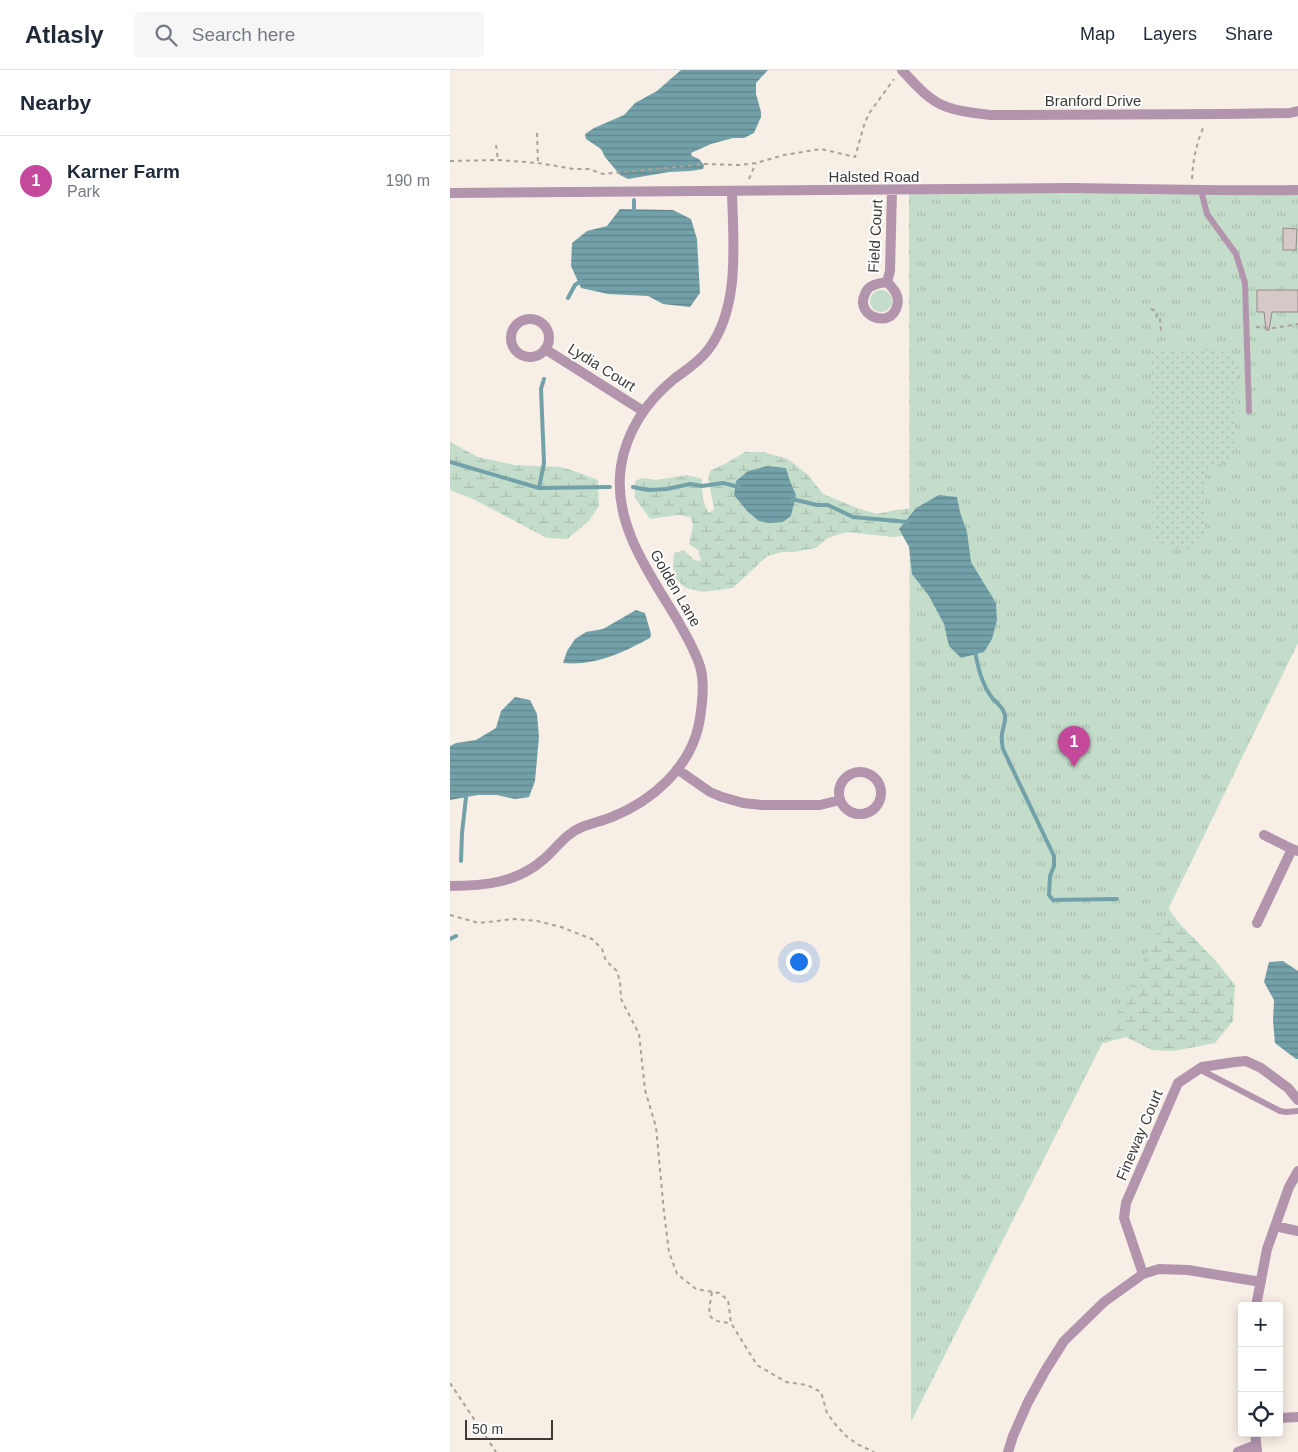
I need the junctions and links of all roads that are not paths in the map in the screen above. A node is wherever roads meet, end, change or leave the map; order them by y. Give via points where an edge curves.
1 (902, 70) edge
2 (1298, 110) edge
3 (1196, 190) junction
4 (1298, 190) edge
5 (732, 191) junction
6 (892, 191) junction
7 (450, 193) edge
8 (887, 282) dead end
9 (545, 349) dead end
10 (643, 411) junction
11 (1249, 411) dead end
12 (677, 769) junction
13 (840, 800) junction
14 (1264, 835) dead end
15 (1295, 850) edge
16 (450, 886) edge
17 (1257, 922) dead end
18 (1199, 1069) junction
19 (1298, 1100) edge
20 (1298, 1111) edge
21 (1298, 1171) edge
22 (1275, 1226) junction
23 (1298, 1231) edge
24 (1143, 1274) junction
25 (1261, 1282) junction
26 (1257, 1302) edge
27 (1298, 1417) edge
28 (1283, 1418) edge
29 (1256, 1449) edge
30 (1008, 1452) edge
31 (1238, 1452) edge

1 - 2 street, Branford Drive via 930,98 945,107 990,115 1290,113
3 - 4 street, Halsted Road
3 - 6 street, Halsted Road
3 - 11 lane via 1207,214 1236,254 1245,283
5 - 6 street, Halsted Road
5 - 7 street, Halsted Road
5 - 10 street, Golden Lane via 733,273 731,292 717,335 700,359 662,389
6 - 8 street, Field Court
9 - 10 street, Lydia Court
10 - 12 street, Golden Lane via 634,424 623,458 619,484 624,521 697,658 703,686 698,729
12 - 13 street via 710,792 743,803 820,805
12 - 16 street, Golden Lane via 667,782 637,804 571,833 532,869 492,884
13 - 13 street via 850,812 863,814 875,807 880,798 878,784 870,775 849,775 840,785
14 - 15 street
15 - 17 street
18 - 19 street, Fineway Court via 1246,1062 1261,1068 1288,1088
18 - 20 lane via 1280,1110
18 - 24 street, Fineway Court via 1178,1083 1126,1204 1124,1218
21 - 22 street
22 - 23 street
22 - 25 street
24 - 25 street via 1160,1269 1188,1270
24 - 30 street via 1104,1302 1064,1341 1028,1402
25 - 26 street
27 - 28 street
29 - 31 street

